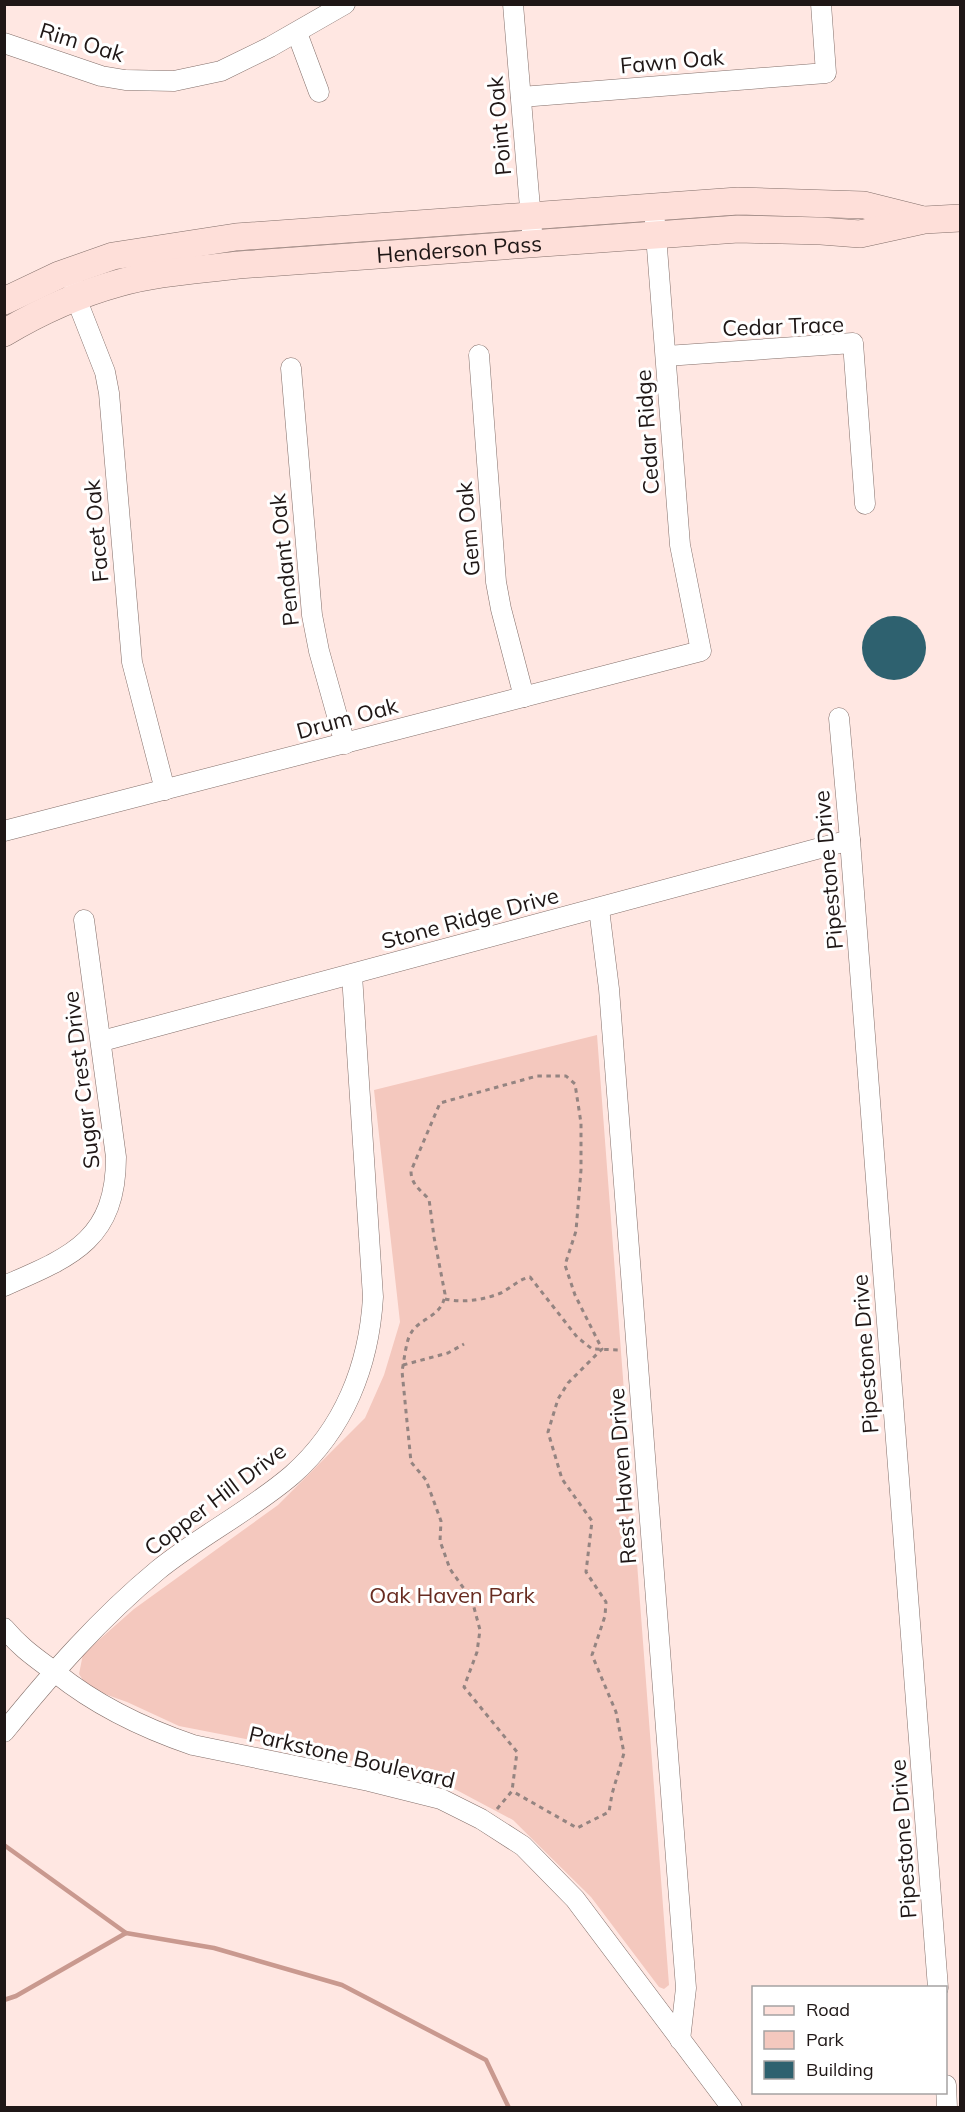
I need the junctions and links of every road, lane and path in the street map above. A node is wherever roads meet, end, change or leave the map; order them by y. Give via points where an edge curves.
1 (345, 4) edge
2 (513, 4) edge
3 (821, 4) edge
4 (297, 33) junction
5 (4, 43) edge
6 (319, 92) dead end
7 (521, 97) junction
8 (654, 207) junction
9 (531, 217) junction
10 (960, 218) edge
11 (924, 220) junction
12 (656, 234) junction
13 (533, 244) junction
14 (72, 270) junction
15 (76, 298) junction
16 (4, 301) edge
17 (4, 333) edge
18 (479, 355) dead end
19 (666, 356) junction
20 (291, 368) dead end
21 (865, 504) dead end
22 (702, 651) joint
23 (524, 697) junction
24 (839, 718) dead end
25 (345, 744) junction
26 (165, 790) junction
27 (4, 831) edge
28 (850, 840) junction
29 (599, 909) junction
30 (84, 920) dead end
31 (352, 975) junction
32 (102, 1041) junction
33 (4, 1286) edge
34 (445, 1299) junction
35 (464, 1344) dead end
36 (636, 1349) junction
37 (601, 1350) junction
38 (403, 1365) junction
39 (4, 1628) edge
40 (54, 1672) junction
41 (4, 1732) edge
42 (512, 1791) junction
43 (486, 1821) junction
44 (938, 1986) edge
45 (680, 2040) junction
46 (732, 2108) edge

1 - 4 street, Rim Oak
2 - 7 street, Point Oak
3 - 7 street, Fawn Oak via 826,73
4 - 5 street, Rim Oak via 221,71 166,81 101,76
4 - 6 street
7 - 9 street, Point Oak
8 - 9 street, Henderson Pass
8 - 11 street, Henderson Pass via 738,201 864,205
8 - 12 street, Cedar Ridge
9 - 13 street, Point Oak
9 - 14 street, Henderson Pass via 236,237 113,256
10 - 11 street, Henderson Pass
11 - 12 street, Henderson Pass via 860,234 738,229
12 - 13 street, Henderson Pass
12 - 19 street, Cedar Ridge
13 - 15 street, Henderson Pass via 238,265 120,283
14 - 15 street, Facet Oak
14 - 16 street, Henderson Pass
15 - 17 street, Henderson Pass
15 - 26 street, Facet Oak via 105,372 109,393 132,662
18 - 23 street, Gem Oak via 496,582
19 - 21 street, Cedar Trace via 854,343
19 - 22 street, Cedar Ridge via 680,545
20 - 25 street, Pendant Oak via 312,615
22 - 23 street, Drum Oak
23 - 25 street, Drum Oak
24 - 28 street, Pipestone Drive
25 - 26 street, Drum Oak
26 - 27 street, Drum Oak
28 - 29 street, Stone Ridge Drive
28 - 44 street, Pipestone Drive
29 - 31 street, Stone Ridge Drive
29 - 36 street, Rest Haven Drive via 609,989
30 - 32 street, Sugar Crest Drive
31 - 32 street, Stone Ridge Drive
31 - 40 street, Copper Hill Drive via 373,1298 367,1347 351,1395 326,1438 291,1475 159,1570 97,1624
32 - 33 street, Sugar Crest Drive via 116,1157 111,1202 102,1222 71,1255
34 - 37 path via 460,1302 501,1293 530,1277 577,1337 592,1349
34 - 37 path via 429,1199 411,1177 434,1112 440,1103 482,1090 537,1076 566,1076 574,1084 579,1113 581,1170 576,1231 565,1265
34 - 38 path via 438,1311 411,1332
35 - 38 path via 448,1353
36 - 37 path
36 - 45 street, Rest Haven Drive via 686,1988
37 - 42 path via 568,1383 558,1399 548,1432 562,1479 592,1521 586,1572 606,1602 592,1656 616,1712 624,1753 609,1812 577,1828
38 - 42 path via 411,1462 426,1480 441,1521 440,1541 450,1569 472,1600 480,1630 477,1652 464,1687 517,1752
39 - 40 street, Parkstone Boulevard via 20,1647
40 - 41 street, Copper Hill Drive
40 - 43 street, Parkstone Boulevard via 85,1696 124,1718 172,1738 417,1792 459,1806
42 - 43 path
43 - 45 street, Parkstone Boulevard via 523,1846 575,1899
45 - 46 street, Parkstone Boulevard

